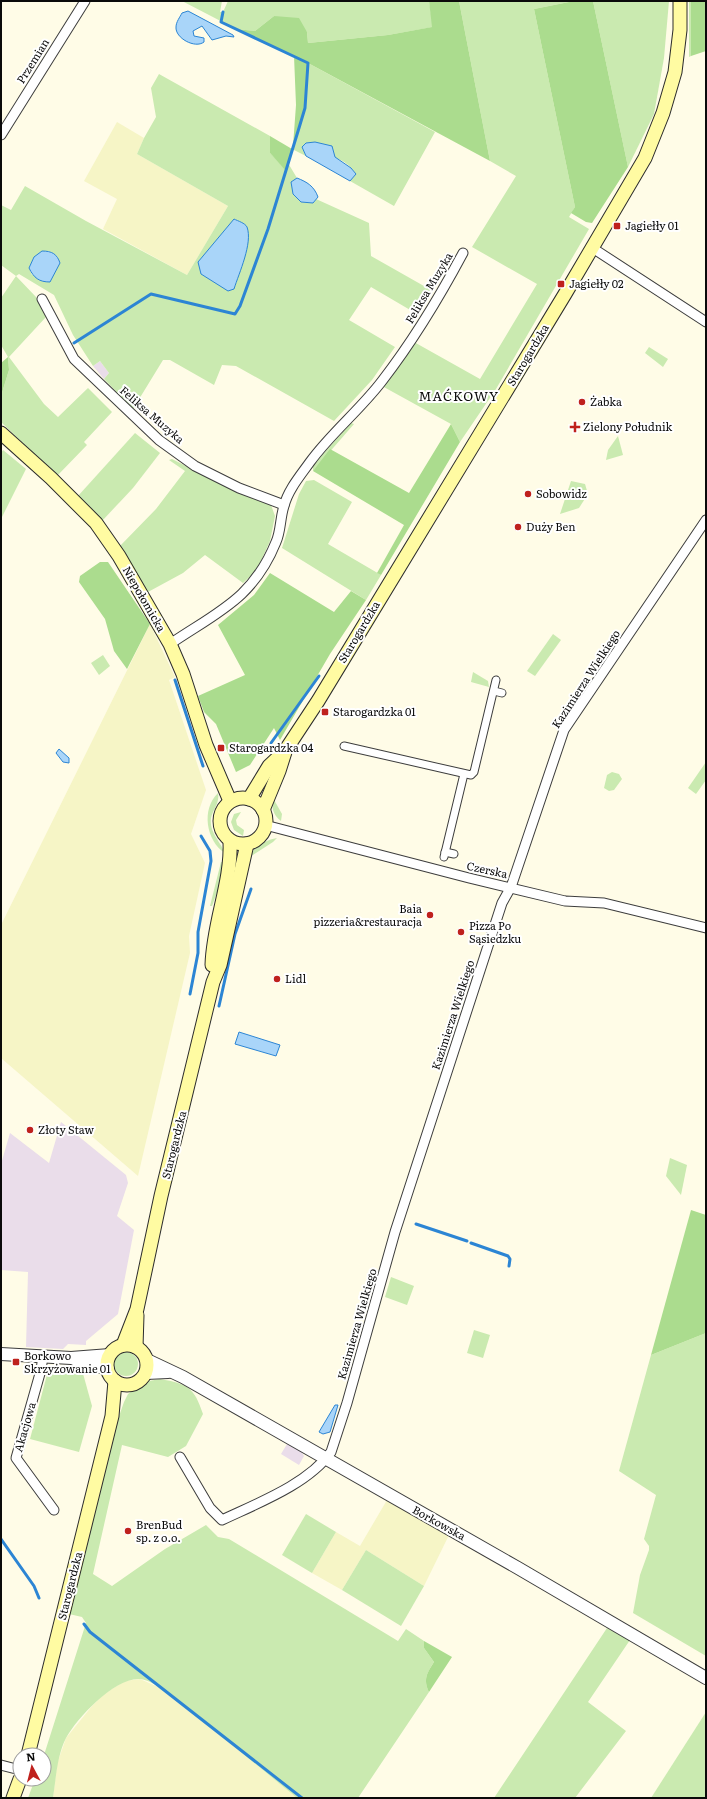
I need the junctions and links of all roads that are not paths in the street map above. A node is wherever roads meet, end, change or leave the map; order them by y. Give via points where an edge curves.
1 (86, 1) edge
2 (680, 1) edge
3 (1, 135) edge
4 (591, 247) junction
5 (463, 253) dead end
6 (42, 300) dead end
7 (706, 322) edge
8 (1, 433) edge
9 (284, 505) junction
10 (706, 520) edge
11 (170, 644) junction
12 (496, 680) dead end
13 (494, 691) junction
14 (502, 693) dead end
15 (344, 746) dead end
16 (285, 751) junction
17 (464, 774) junction
18 (249, 799) junction
19 (230, 801) junction
20 (263, 810) junction
21 (265, 825) junction
22 (230, 840) junction
23 (247, 844) junction
24 (454, 854) dead end
25 (511, 887) junction
26 (706, 928) edge
27 (213, 982) junction
28 (130, 1346) junction
29 (1, 1354) edge
30 (110, 1355) junction
31 (43, 1356) junction
32 (71, 1358) junction
33 (146, 1366) junction
34 (116, 1378) junction
35 (180, 1457) dead end
36 (326, 1459) junction
37 (54, 1510) dead end
38 (706, 1678) edge
39 (30, 1747) edge
40 (1, 1764) edge
41 (12, 1767) edge
42 (17, 1787) edge
43 (13, 1798) edge

1 - 3 street, Przemian
2 - 4 main road, Starogardzka via 677,58 660,124 645,158
4 - 7 street
4 - 16 main road, Starogardzka via 566,294 430,518
5 - 9 street, Feliksa Muzyka via 432,310 382,381 311,460
6 - 9 street, Feliksa Muzyka via 74,359 159,440 195,466 239,488
8 - 11 main road, Niepołomicka via 96,523 125,564
9 - 11 street, Feliksa Muzyka via 277,541 259,575 231,605
10 - 25 street, Kazimierza Wielkiego via 564,730
11 - 19 main road, Niepołomicka via 183,674 206,745
12 - 13 street
13 - 14 street
13 - 17 street via 474,772
15 - 17 street
16 - 18 main road, Starogardzka via 269,766
16 - 20 main road, Starogardzka
17 - 24 street via 445,855
18 - 19 main road
18 - 20 main road
19 - 22 main road via 219,821 221,829
20 - 21 main road
21 - 23 main road via 259,837
21 - 25 street, Czerska via 416,866
22 - 23 main road via 238,844
22 - 27 main road, Starogardzka via 231,856 212,963
23 - 27 main road, Starogardzka via 220,965
25 - 26 street, Czerska via 565,900 604,903
25 - 36 street, Kazimierza Wielkiego via 502,903 412,1179 347,1403 331,1452
27 - 28 main road, Starogardzka via 160,1204
28 - 30 main road via 113,1350
28 - 33 main road via 144,1355
29 - 31 street
30 - 32 street
30 - 34 main road via 107,1362
31 - 32 street
31 - 37 street, Akacjowa via 16,1458
32 - 34 street
33 - 34 main road via 138,1382
33 - 36 street, Borkowska via 183,1377
34 - 39 main road, Starogardzka via 112,1416
35 - 36 street via 210,1508 222,1520 271,1497 311,1472
36 - 38 street, Borkowska
40 - 41 street
42 - 43 main road

